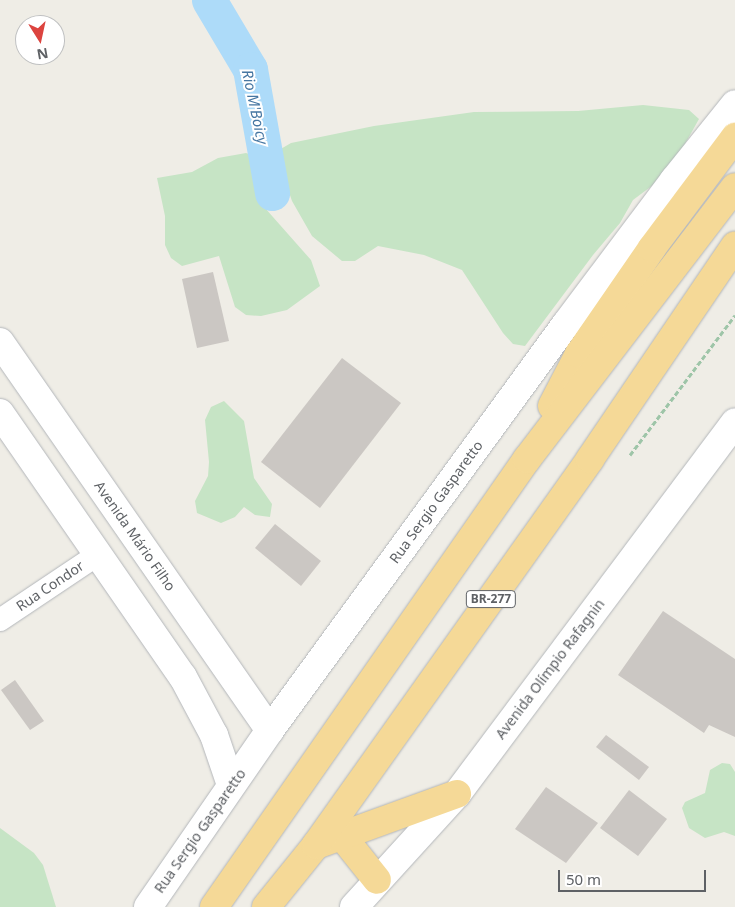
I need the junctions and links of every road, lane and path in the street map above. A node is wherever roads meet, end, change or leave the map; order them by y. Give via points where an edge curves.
1 (735, 104) edge
2 (735, 137) edge
3 (735, 187) edge
4 (735, 246) edge
5 (735, 261) edge
6 (708, 285) junction
7 (735, 315) edge
8 (0, 342) edge
9 (0, 413) edge
10 (735, 422) edge
11 (630, 454) dead end
12 (527, 459) junction
13 (100, 553) junction
14 (0, 620) edge
15 (270, 730) junction
16 (232, 785) junction
17 (457, 794) junction
18 (342, 836) junction
19 (316, 845) junction
20 (376, 880) junction
21 (148, 907) edge
22 (214, 907) edge
23 (266, 907) edge
24 (354, 907) edge

1 - 15 main road, Rua Sergio Gasparetto via 566,324
2 - 12 highway via 652,248 580,354
3 - 12 highway
4 - 6 highway, BR-277
5 - 6 highway
6 - 19 highway, BR-277 via 585,467
7 - 11 path
8 - 15 main road, Avenida Mário Filho
9 - 13 main road
10 - 17 main road, Avenida Olímpio Rafagnin
12 - 22 highway
13 - 14 street, Rua Condor
13 - 16 main road via 183,677 214,735
15 - 16 main road, Rua Sergio Gasparetto
16 - 21 main road, Rua Sergio Gasparetto
17 - 18 highway
17 - 20 main road, Avenida Olímpio Rafagnin
18 - 19 highway
18 - 20 highway
19 - 23 highway, BR-277
20 - 24 main road, Avenida Olímpio Rafagnin

